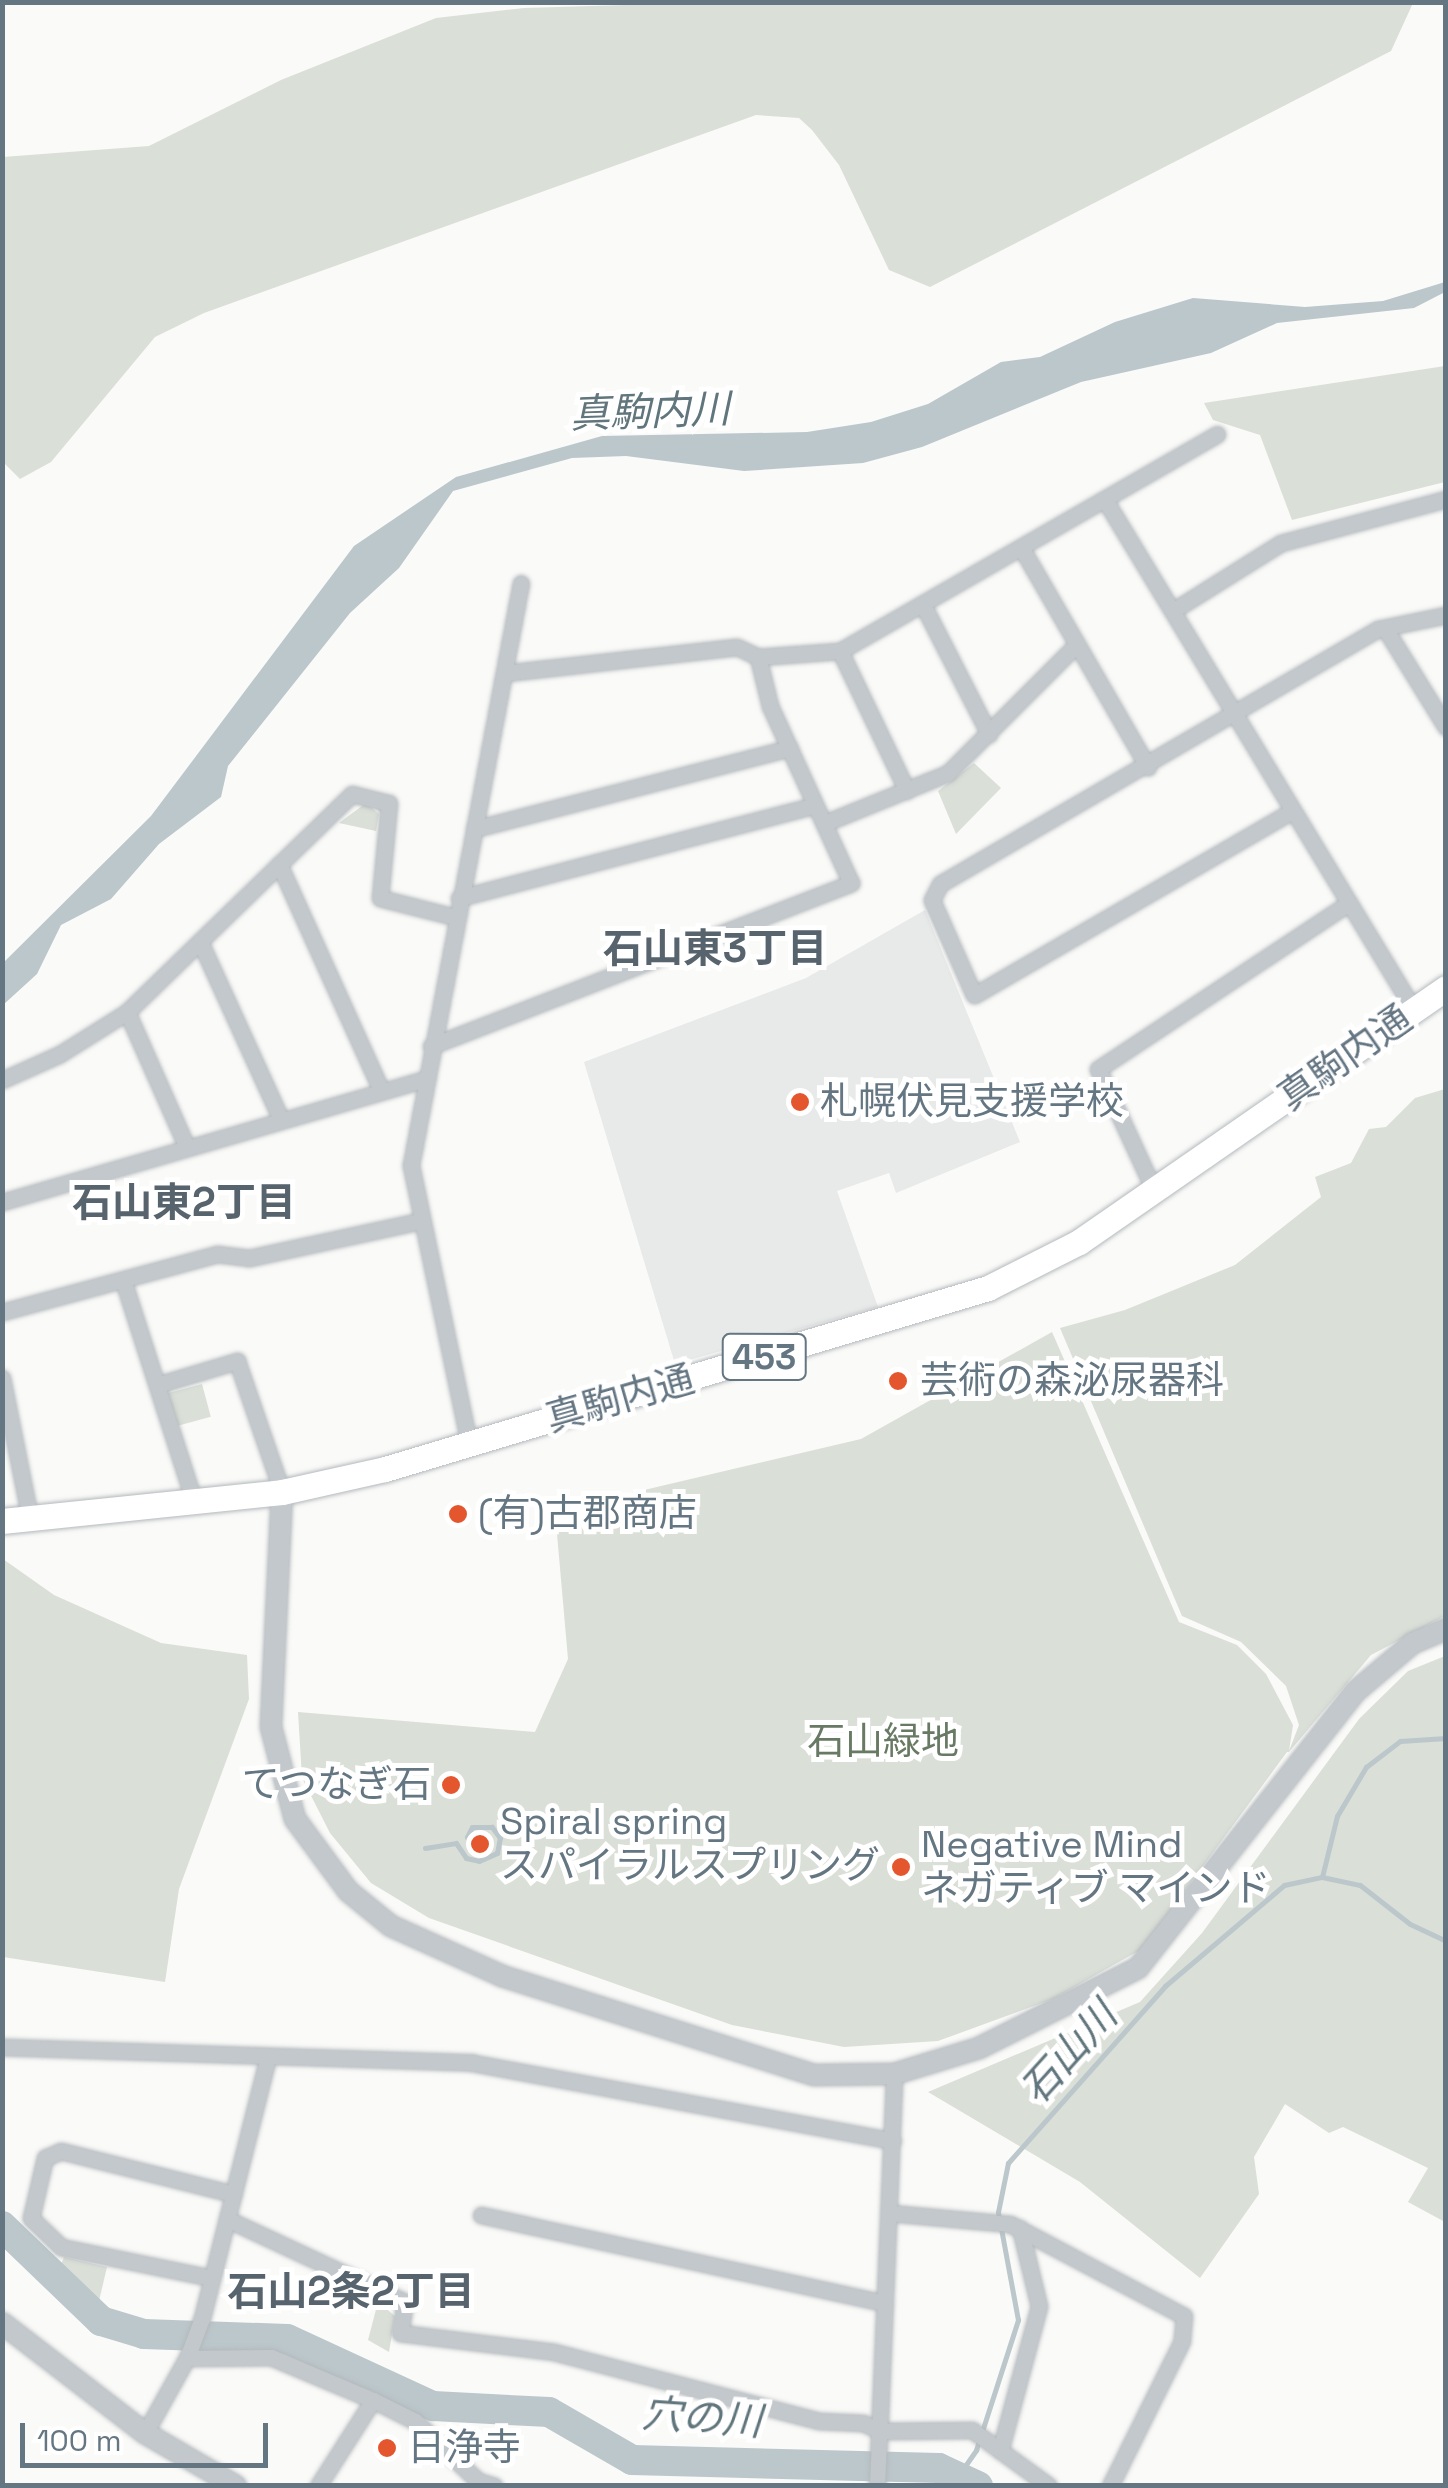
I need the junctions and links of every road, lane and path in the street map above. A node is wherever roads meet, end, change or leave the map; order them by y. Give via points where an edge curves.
1 (1217, 434) dead end
2 (1446, 499) edge
3 (1105, 500) junction
4 (1022, 549) junction
5 (521, 583) dead end
6 (923, 605) junction
7 (1174, 610) junction
8 (1446, 615) edge
9 (1386, 630) junction
10 (1077, 644) junction
11 (840, 652) junction
12 (758, 657) junction
13 (505, 673) junction
14 (1236, 716) junction
15 (1444, 721) edge
16 (989, 734) junction
17 (790, 748) junction
18 (1148, 766) junction
19 (907, 791) junction
20 (816, 804) junction
21 (1292, 811) junction
22 (825, 823) junction
23 (474, 829) junction
24 (279, 864) junction
25 (459, 898) junction
26 (1349, 903) junction
27 (455, 917) junction
28 (202, 946) junction
29 (1446, 988) edge
30 (1414, 1010) junction
31 (127, 1012) junction
32 (431, 1046) junction
33 (424, 1079) junction
34 (2, 1080) edge
35 (380, 1088) junction
36 (280, 1117) junction
37 (186, 1145) junction
38 (1154, 1190) junction
39 (2, 1202) edge
40 (420, 1220) junction
41 (124, 1283) junction
42 (2, 1312) edge
43 (2, 1378) edge
44 (157, 1384) junction
45 (469, 1443) junction
46 (282, 1492) junction
47 (194, 1501) junction
48 (30, 1518) junction
49 (2, 1521) edge
50 (1446, 1629) edge
51 (2, 2048) edge
52 (267, 2061) junction
53 (894, 2074) junction
54 (893, 2141) junction
55 (234, 2194) junction
56 (889, 2213) junction
57 (481, 2215) dead end
58 (228, 2220) junction
59 (1015, 2226) junction
60 (212, 2278) junction
61 (885, 2303) junction
62 (2, 2323) edge
63 (190, 2353) junction
64 (373, 2400) junction
65 (145, 2433) junction
66 (879, 2437) junction
67 (1000, 2451) junction
68 (878, 2484) edge
69 (233, 2485) edge
70 (318, 2486) edge
71 (494, 2486) edge
72 (1049, 2486) edge
73 (1110, 2486) edge

1 - 3 street
2 - 7 street via 1281,543
3 - 4 street
3 - 7 street
4 - 6 street
4 - 10 street
5 - 13 street
6 - 11 street
6 - 16 street
7 - 14 street
8 - 9 street
9 - 14 street
9 - 15 street
10 - 16 street
10 - 18 street
11 - 12 street
11 - 19 street
12 - 13 street via 737,646
12 - 17 street
13 - 23 street
14 - 18 street
14 - 21 street
16 - 19 street via 948,773
17 - 20 street
17 - 23 street
18 - 21 street via 940,884 932,900 974,995
19 - 22 street
20 - 22 street
20 - 25 street
21 - 26 street
22 - 32 street via 851,883
23 - 25 street
24 - 27 street via 342,800 375,795 390,803 380,898
24 - 28 street
24 - 35 street
25 - 27 street
26 - 30 street
26 - 38 street via 1098,1069
27 - 32 street
28 - 31 street
28 - 36 street
29 - 30 highway, 真駒内通 / 453
30 - 38 highway, 真駒内通 / 453
31 - 34 street
31 - 37 street
32 - 33 street
33 - 35 street
33 - 40 street via 411,1165
35 - 36 street
36 - 37 street
37 - 39 street
38 - 45 highway, 真駒内通 / 453 via 1066,1250 951,1302
40 - 41 street via 249,1258 216,1254
40 - 45 street
41 - 42 street
41 - 44 street
43 - 48 street
44 - 46 street via 237,1361
44 - 47 street
45 - 46 highway, 真駒内通 / 453
46 - 47 highway, 真駒内通 / 453
46 - 53 street via 271,1726 295,1819 348,1892 391,1926 502,1976 771,2064 815,2075
47 - 48 highway, 真駒内通 / 453
48 - 49 highway, 真駒内通 / 453
50 - 53 street via 1413,1643 1354,1692 1138,1968 979,2048
51 - 52 street
52 - 54 street via 473,2064
52 - 55 street
53 - 54 street
54 - 56 street
55 - 58 street
55 - 60 street via 61,2151 45,2158 30,2218 61,2247
56 - 59 street
56 - 61 street
57 - 61 street
58 - 60 street
58 - 66 street via 405,2302 400,2333 554,2352
59 - 67 street via 1040,2306
59 - 73 street via 1184,2316 1182,2341
60 - 63 street
61 - 66 street
62 - 65 street
63 - 64 street via 270,2357
63 - 65 street
64 - 70 street
64 - 71 street via 415,2421 478,2481
65 - 69 street
66 - 67 street via 979,2432
66 - 68 street
67 - 72 street

